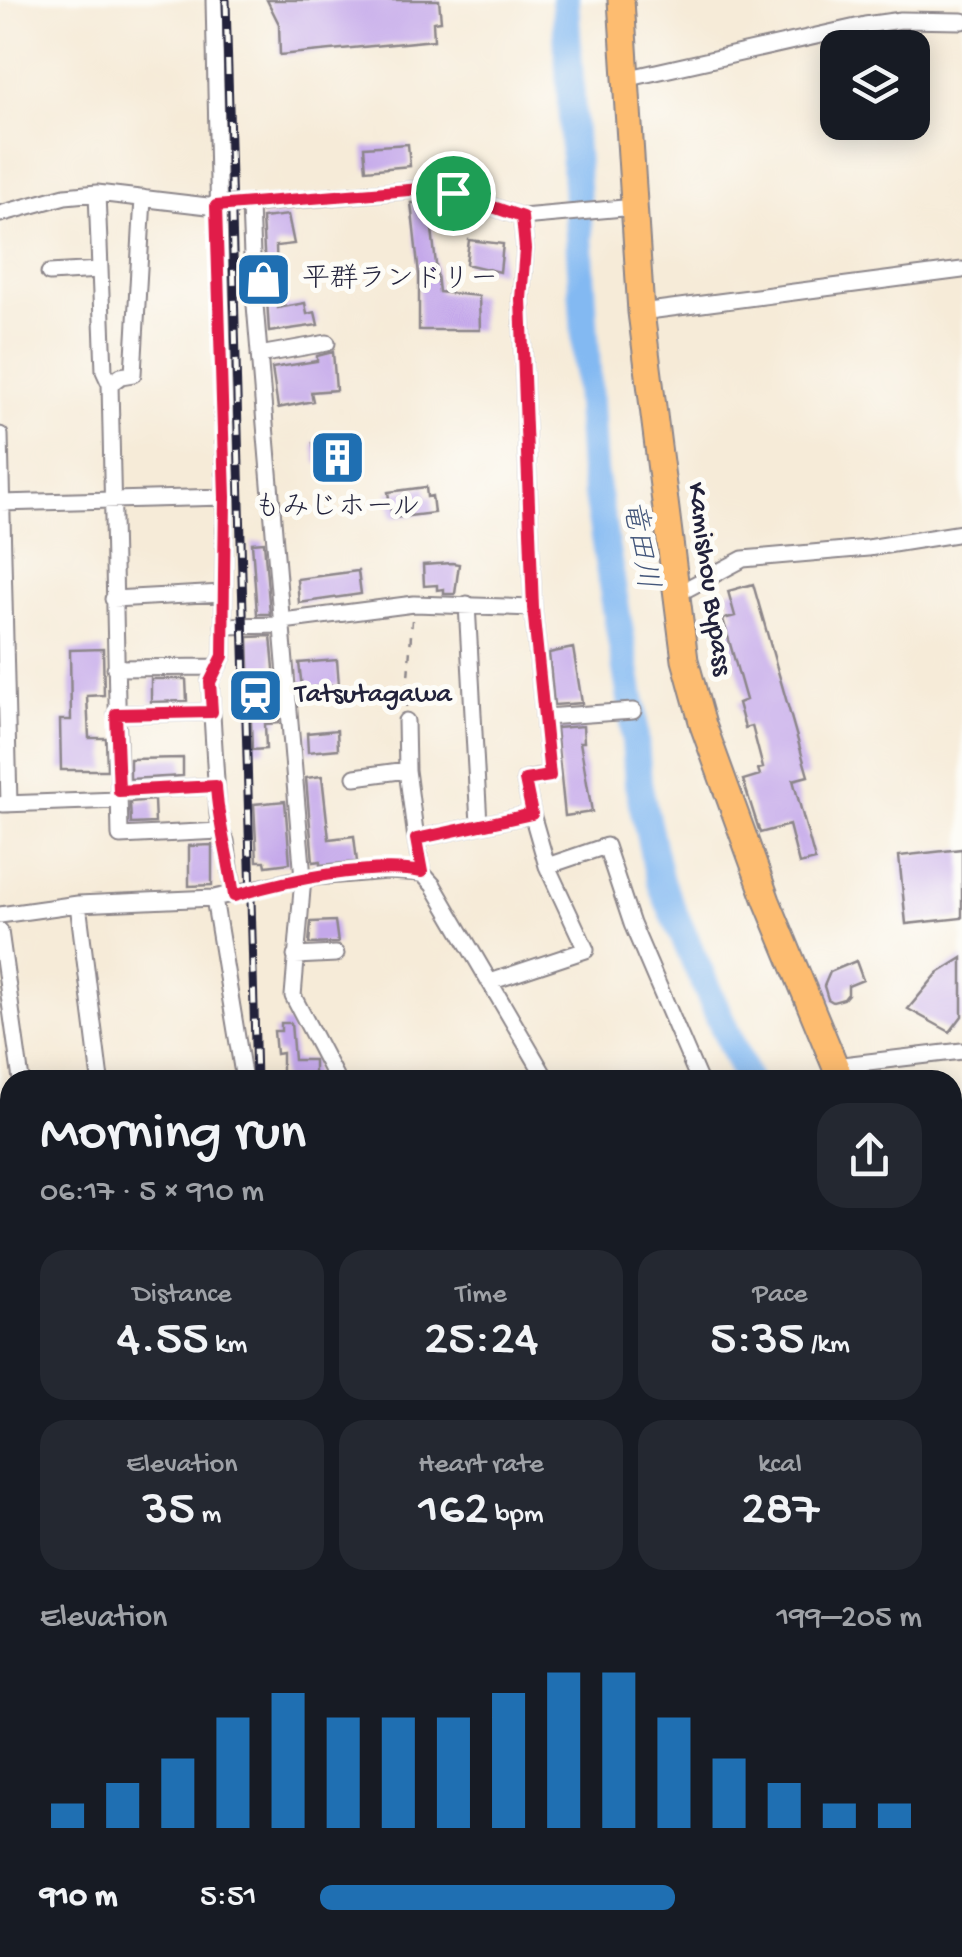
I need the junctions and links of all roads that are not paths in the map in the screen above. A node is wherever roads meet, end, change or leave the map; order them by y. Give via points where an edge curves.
1 (214, 0) edge
2 (621, 0) edge
3 (962, 21) edge
4 (626, 79) junction
5 (97, 193) junction
6 (143, 198) junction
7 (216, 206) junction
8 (250, 206) junction
9 (627, 208) junction
10 (0, 214) edge
11 (528, 217) junction
12 (100, 270) junction
13 (962, 270) edge
14 (49, 272) dead end
15 (640, 312) junction
16 (328, 343) dead end
17 (259, 355) junction
18 (110, 384) junction
19 (0, 436) edge
20 (225, 497) junction
21 (110, 500) junction
22 (1, 503) edge
23 (962, 533) edge
24 (223, 593) junction
25 (677, 594) junction
26 (112, 599) junction
27 (467, 604) junction
28 (533, 608) junction
29 (283, 623) junction
30 (223, 626) junction
31 (115, 668) junction
32 (216, 668) junction
33 (633, 711) dead end
34 (212, 712) junction
35 (116, 714) junction
36 (546, 717) junction
37 (406, 721) road end
38 (407, 770) junction
39 (355, 777) dead end
40 (216, 786) junction
41 (119, 796) junction
42 (5, 804) edge
43 (532, 814) junction
44 (479, 824) junction
45 (220, 830) junction
46 (416, 839) junction
47 (547, 866) junction
48 (422, 872) junction
49 (302, 878) junction
50 (234, 896) junction
51 (214, 898) junction
52 (78, 904) junction
53 (0, 915) edge
54 (0, 931) edge
55 (336, 954) dead end
56 (295, 956) junction
57 (490, 982) junction
58 (962, 1051) edge
59 (21, 1070) edge
60 (99, 1070) edge
61 (242, 1070) edge
62 (332, 1070) edge
63 (541, 1070) edge
64 (695, 1070) edge
65 (837, 1070) edge
66 (855, 1070) edge

1 - 7 street
2 - 4 highway, Kamishou Bypass
3 - 4 street via 866,25
4 - 9 highway, Kamishou Bypass
5 - 6 street
5 - 10 street
5 - 12 street
6 - 7 street
6 - 18 street via 133,374
7 - 8 street
7 - 20 street
8 - 11 street via 421,189
8 - 17 street
9 - 11 street
9 - 15 highway, Kamishou Bypass
11 - 28 street via 521,299
12 - 14 street
12 - 18 street
13 - 15 street
15 - 25 highway, Kamishou Bypass
16 - 17 street
17 - 29 street
18 - 21 street
19 - 22 street
20 - 21 street
20 - 24 street
21 - 22 street
21 - 26 street
22 - 42 street
23 - 25 street via 743,558
24 - 26 street
24 - 30 street
25 - 65 highway, Kamishou Bypass via 684,660 702,725
26 - 31 street
27 - 28 street
27 - 29 street via 414,604
27 - 44 street
28 - 36 street
29 - 30 street
29 - 49 street
30 - 32 street
31 - 32 street
31 - 35 street
32 - 34 street
33 - 36 street
34 - 35 street
34 - 40 street
35 - 41 street
36 - 43 street via 550,776 525,780
37 - 38 street
38 - 39 street
38 - 46 street
40 - 41 street
40 - 45 street
41 - 42 street
41 - 45 street via 120,836
43 - 44 street
43 - 47 street
44 - 46 street
45 - 50 street
46 - 48 street
47 - 57 street via 586,950
47 - 64 street via 606,846
48 - 49 street
48 - 57 street
49 - 50 street
49 - 56 street
50 - 51 street
51 - 52 street
51 - 61 street
52 - 53 street
52 - 60 street
54 - 59 street
55 - 56 street
56 - 62 street via 293,996
57 - 63 street
58 - 66 street

